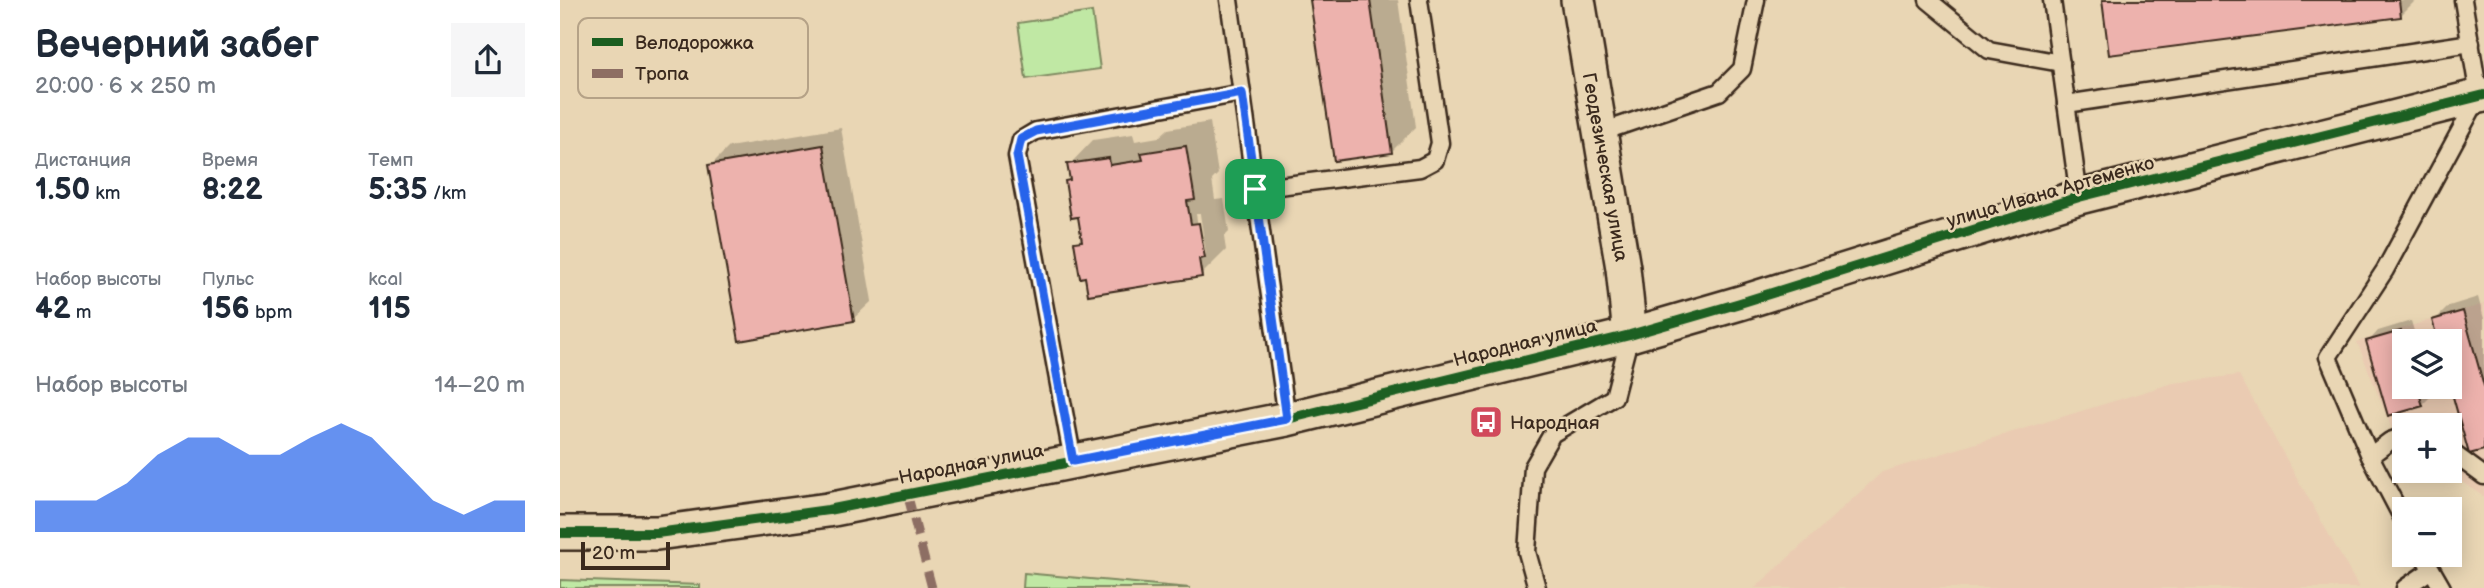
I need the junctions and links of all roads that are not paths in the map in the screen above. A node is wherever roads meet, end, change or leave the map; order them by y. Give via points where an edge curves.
1 (1230, 0) edge
2 (1419, 0) edge
3 (1578, 0) edge
4 (1756, 0) edge
5 (1928, 0) edge
6 (2052, 0) edge
7 (2463, 0) edge
8 (2471, 43) junction
9 (2061, 63) junction
10 (1242, 93) junction
11 (2481, 95) edge
12 (2066, 104) junction
13 (1599, 133) junction
14 (1255, 189) junction
15 (2079, 197) junction
16 (1630, 335) junction
17 (1287, 419) junction
18 (2392, 440) edge
19 (2370, 456) junction
20 (2462, 460) edge
21 (1073, 461) junction
22 (2484, 476) edge
23 (2392, 498) edge
24 (560, 533) edge
25 (2429, 567) edge
26 (2431, 570) junction
27 (1537, 588) edge
28 (2405, 588) edge
29 (2442, 588) edge

1 - 10 lane
2 - 14 lane via 1440,143 1435,160 1420,168
3 - 13 street, Геодезическая улица
4 - 13 lane via 1742,69 1719,92
5 - 9 lane via 1989,50
6 - 9 lane
7 - 8 lane
8 - 11 lane
8 - 12 lane
9 - 12 lane
10 - 14 lane
10 - 21 lane via 1036,131 1021,139 1017,156
11 - 15 street, улица Ивана Артеменко
11 - 19 lane via 2385,270 2328,357
12 - 15 lane
13 - 16 street, Геодезическая улица
14 - 17 lane
15 - 16 street, улица Ивана Артеменко
16 - 17 street, Народная улица
16 - 27 lane via 1614,397 1552,434 1533,467 1527,552
17 - 21 street, Народная улица
18 - 19 lane
19 - 23 lane
20 - 22 lane
21 - 24 street, Народная улица via 828,510 657,533
25 - 26 lane
26 - 28 lane
26 - 29 lane

